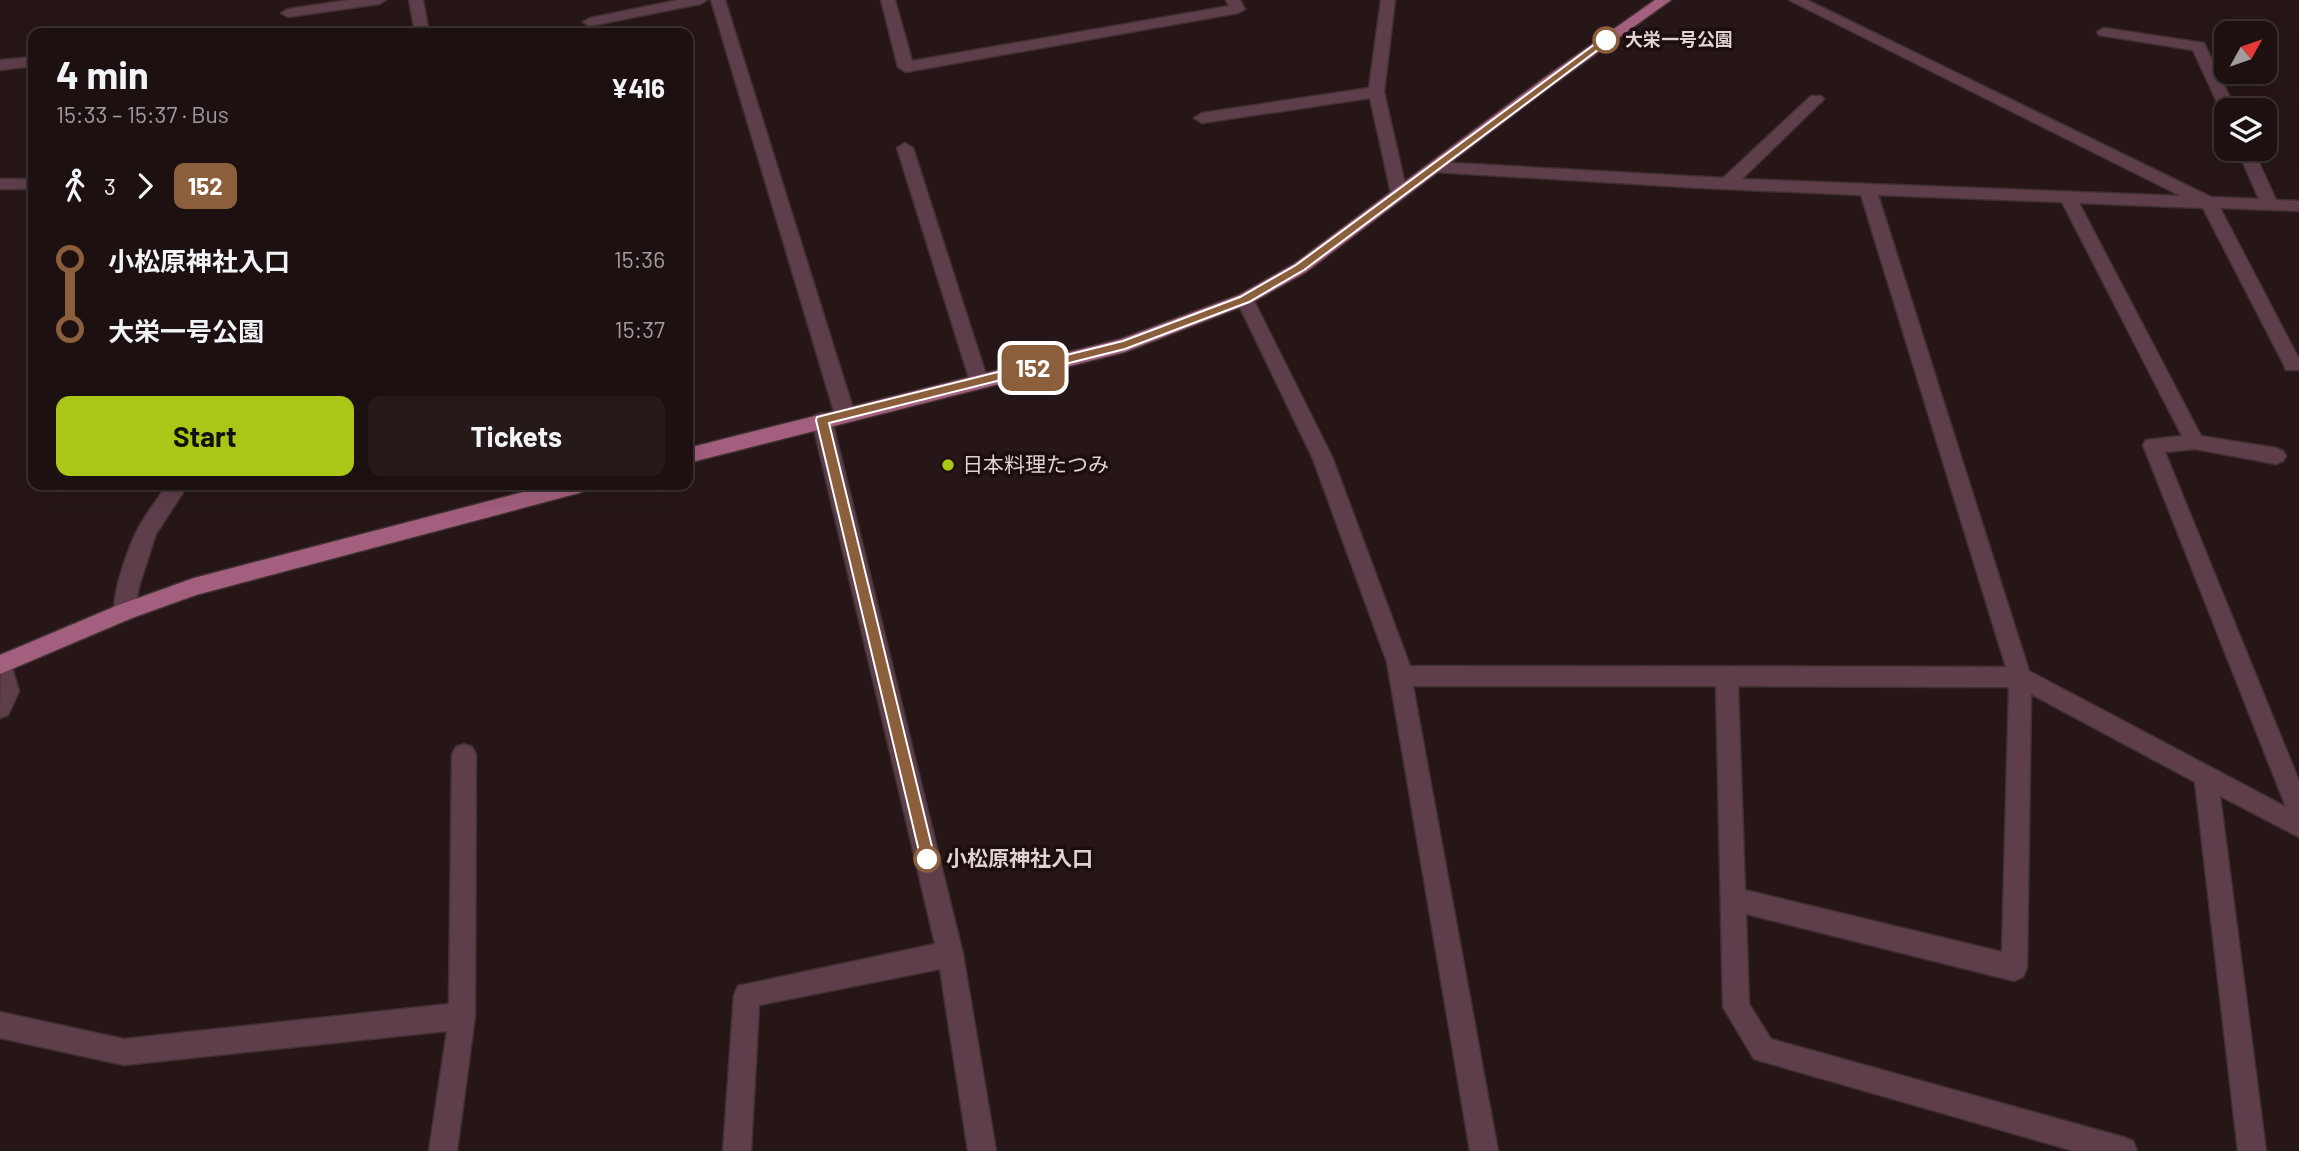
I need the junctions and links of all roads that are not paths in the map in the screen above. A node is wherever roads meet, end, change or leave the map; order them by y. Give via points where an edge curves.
1 (379, 0) edge
2 (416, 0) edge
3 (700, 0) edge
4 (718, 0) edge
5 (888, 0) edge
6 (1233, 0) edge
7 (1388, 0) edge
8 (1664, 0) edge
9 (1796, 0) edge
10 (288, 13) dead end
11 (590, 22) dead end
12 (421, 28) edge
13 (2104, 32) dead end
14 (28, 62) edge
15 (0, 65) edge
16 (1376, 92) junction
17 (2223, 98) edge
18 (1816, 99) dead end
19 (1202, 118) dead end
20 (905, 148) dead end
21 (2250, 161) edge
22 (1435, 167) junction
23 (0, 184) edge
24 (28, 184) edge
25 (1727, 184) junction
26 (1868, 189) junction
27 (1399, 193) junction
28 (2067, 197) junction
29 (2209, 203) junction
30 (2270, 205) junction
31 (2299, 206) edge
32 (1245, 299) junction
33 (2293, 366) dead end
34 (979, 381) junction
35 (833, 418) junction
36 (2195, 442) junction
37 (693, 455) edge
38 (2276, 456) dead end
39 (175, 490) edge
40 (560, 490) edge
41 (124, 612) junction
42 (1, 665) edge
43 (1400, 676) junction
44 (1727, 676) junction
45 (2020, 677) junction
46 (0, 708) edge
47 (464, 754) dead end
48 (2206, 778) junction
49 (2299, 810) edge
50 (2299, 827) edge
51 (1733, 899) junction
52 (950, 954) junction
53 (462, 1016) junction
54 (0, 1025) edge
55 (443, 1151) edge
56 (737, 1151) edge
57 (982, 1151) edge
58 (1484, 1151) edge
59 (2123, 1151) edge
60 (2252, 1151) edge

1 - 10 street
2 - 12 street
3 - 11 street
4 - 35 street
5 - 6 street via 906,67 1238,9
7 - 16 street
8 - 22 main road
9 - 29 street
13 - 17 street via 2199,46
14 - 15 street
16 - 19 street
16 - 27 street
18 - 25 street
20 - 34 street
21 - 30 street
22 - 25 street
22 - 27 main road
23 - 24 street
25 - 26 street
26 - 28 street
26 - 45 street
27 - 32 main road via 1300,268
28 - 29 street
28 - 36 street
29 - 30 street
29 - 33 street
30 - 31 street
32 - 34 main road via 1125,345
32 - 43 street via 1323,459
34 - 35 main road
35 - 37 main road
35 - 52 street
36 - 38 street
36 - 49 street via 2153,445
39 - 41 street via 147,531
40 - 41 main road via 194,587
41 - 42 main road
42 - 46 street via 8,691
43 - 44 street
43 - 58 street
44 - 45 street
44 - 51 street
45 - 48 street
45 - 51 street via 2014,968
47 - 53 street
48 - 50 street
48 - 60 street
51 - 59 street via 1736,1007 1763,1050
52 - 56 street via 747,995
52 - 57 street
53 - 54 street via 124,1052
53 - 55 street

